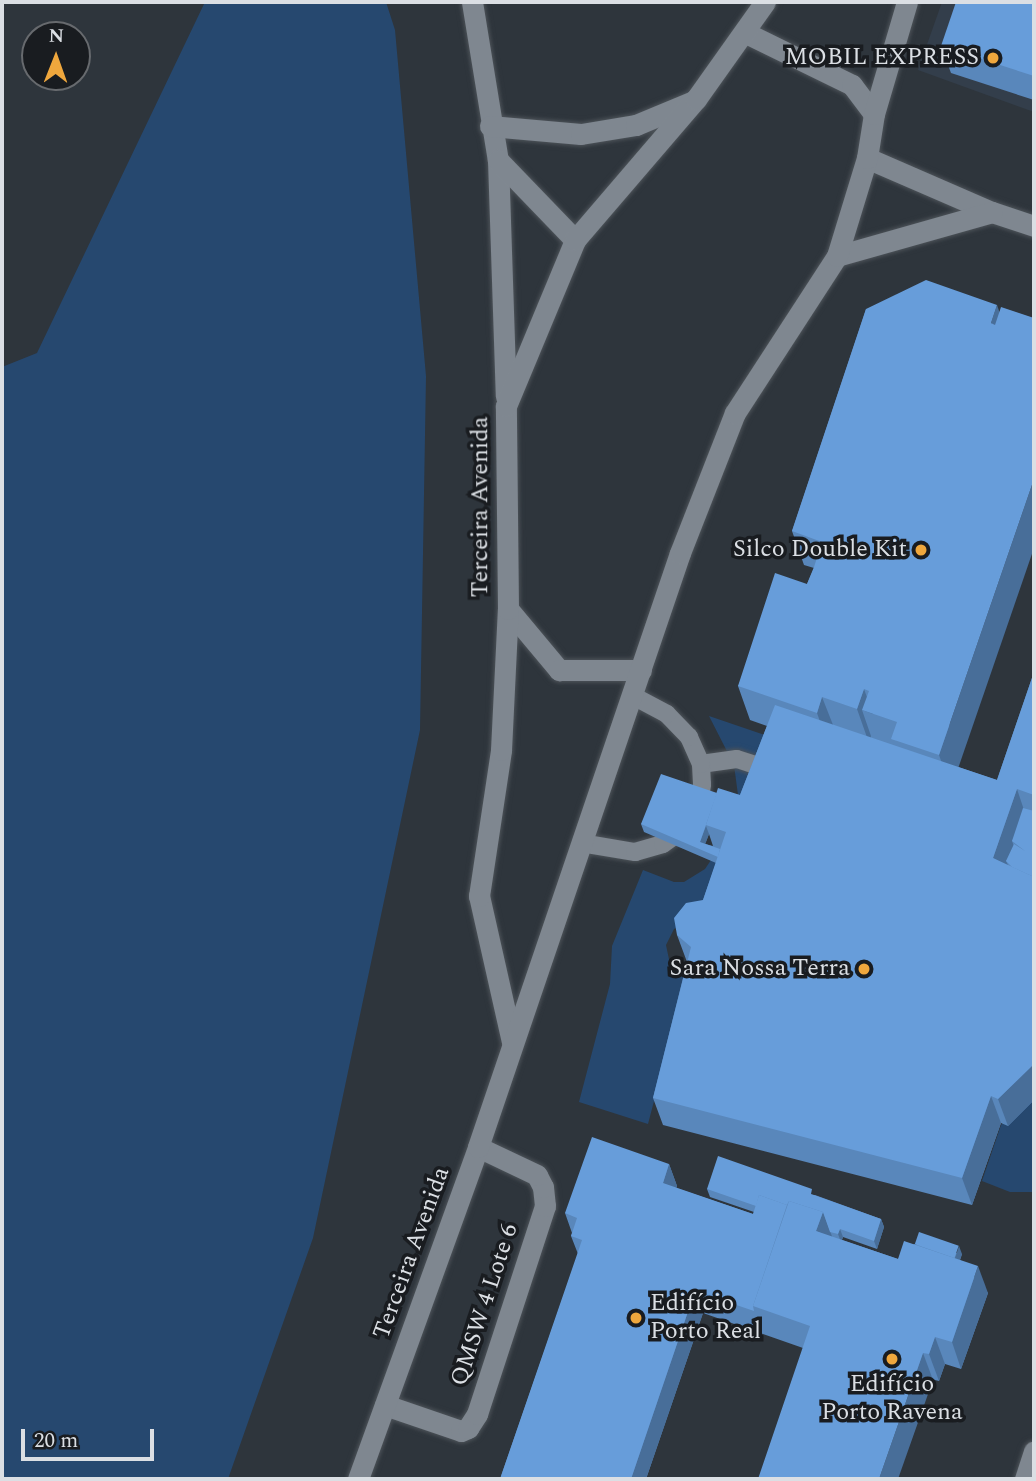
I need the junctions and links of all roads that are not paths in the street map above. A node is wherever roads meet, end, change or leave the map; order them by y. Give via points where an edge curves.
1 (472, 2) edge
2 (765, 2) edge
3 (907, 2) edge
4 (746, 33) junction
5 (696, 99) junction
6 (874, 114) junction
7 (490, 126) junction
8 (867, 158) junction
9 (498, 160) junction
10 (992, 212) junction
11 (1034, 226) edge
12 (575, 240) junction
13 (837, 256) junction
14 (506, 406) junction
15 (508, 609) junction
16 (640, 670) junction
17 (632, 695) junction
18 (701, 764) junction
19 (790, 775) edge
20 (581, 842) junction
21 (513, 1044) junction
22 (478, 1147) junction
23 (385, 1405) junction
24 (1034, 1451) edge
25 (358, 1479) edge
26 (1025, 1479) edge

1 - 7 street
2 - 4 street, Terceira Avenida
3 - 6 street, Terceira Avenida
4 - 5 street, Terceira Avenida
4 - 6 street via 852,85
5 - 7 street via 636,125 581,134
5 - 12 street, Terceira Avenida
6 - 8 street, Terceira Avenida
7 - 9 street
8 - 10 street
8 - 13 street, Terceira Avenida
9 - 12 street
9 - 14 street
10 - 11 street
10 - 13 street
12 - 14 street, Terceira Avenida
13 - 16 street, Terceira Avenida via 735,413
14 - 15 street, Terceira Avenida
15 - 16 street via 559,670
15 - 21 street, Terceira Avenida via 501,750 479,897
16 - 17 street, Terceira Avenida
17 - 18 lane via 667,714 689,737
17 - 20 street, Terceira Avenida
18 - 19 lane via 737,760
18 - 20 lane via 699,804 685,828 663,844 635,852
20 - 21 street, Terceira Avenida
21 - 22 street, Terceira Avenida
22 - 23 street, Terceira Avenida
22 - 23 street, QMSW 4 Lote 6 via 537,1175 545,1206 477,1414 461,1431
23 - 25 street, Terceira Avenida
24 - 26 street

